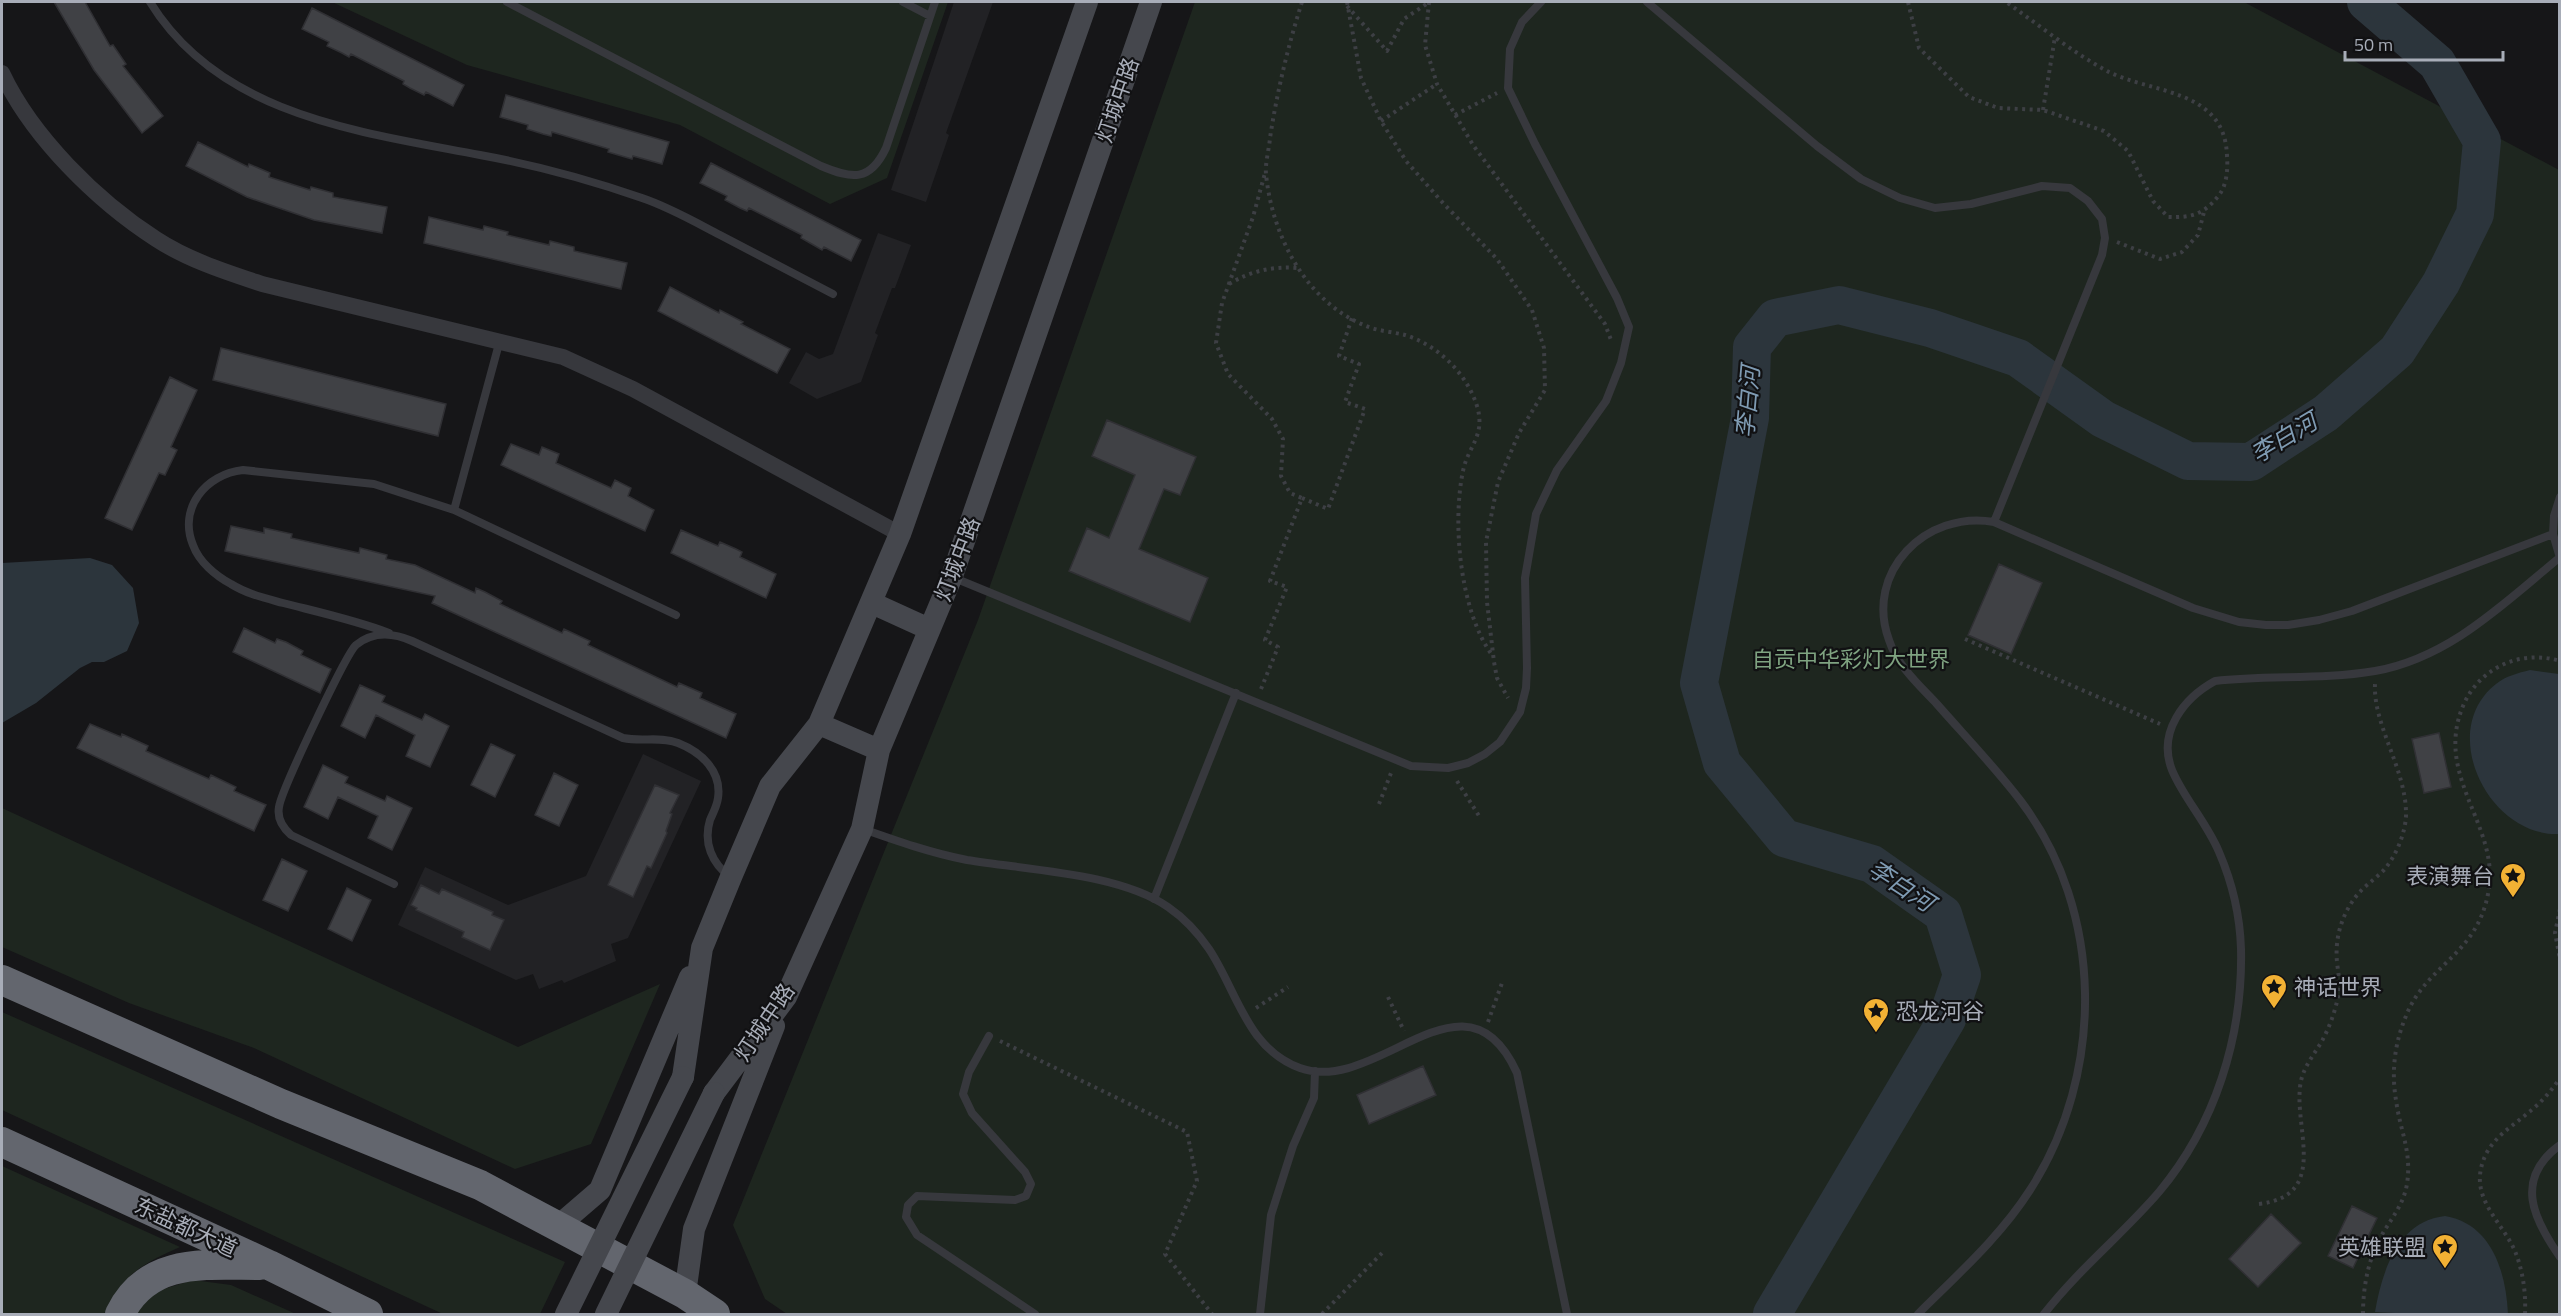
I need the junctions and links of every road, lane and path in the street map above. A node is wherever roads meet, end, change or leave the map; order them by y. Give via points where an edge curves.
1 (150, 2) edge
2 (507, 2) edge
3 (903, 2) edge
4 (935, 2) edge
5 (1087, 2) edge
6 (1151, 2) edge
7 (1302, 2) edge
8 (1428, 2) edge
9 (1541, 2) edge
10 (1647, 2) edge
11 (1908, 2) edge
12 (2006, 2) edge
13 (1346, 3) edge
14 (930, 16) junction
15 (2055, 37) junction
16 (2, 73) edge
17 (1437, 84) junction
18 (1508, 88) junction
19 (2043, 110) junction
20 (1455, 115) junction
21 (1381, 121) junction
22 (1265, 172) junction
23 (2204, 212) junction
24 (2105, 238) junction
25 (1298, 268) junction
26 (1228, 285) junction
27 (833, 294) dead end
28 (1352, 318) junction
29 (500, 340) junction
30 (1621, 363) junction
31 (2559, 497) edge
32 (1302, 498) junction
33 (454, 510) junction
34 (1994, 522) junction
35 (900, 534) junction
36 (2553, 534) junction
37 (2559, 558) edge
38 (952, 576) junction
39 (872, 603) junction
40 (676, 615) dead end
41 (929, 628) junction
42 (393, 634) junction
43 (1965, 639) dead end
44 (1493, 655) junction
45 (2559, 661) edge
46 (2376, 671) junction
47 (1236, 693) junction
48 (1256, 701) junction
49 (1520, 712) junction
50 (819, 724) junction
51 (2171, 729) junction
52 (879, 750) junction
53 (1396, 761) junction
54 (1448, 768) junction
55 (1379, 804) dead end
56 (1481, 819) dead end
57 (862, 829) junction
58 (731, 877) junction
59 (394, 885) dead end
60 (1154, 899) junction
61 (2559, 909) edge
62 (702, 948) junction
63 (2559, 959) edge
64 (2, 980) edge
65 (1502, 983) dead end
66 (1288, 987) dead end
67 (786, 997) junction
68 (1388, 997) dead end
69 (1245, 1016) junction
70 (1485, 1031) junction
71 (989, 1036) joint
72 (1409, 1042) junction
73 (1315, 1071) junction
74 (2559, 1078) edge
75 (2, 1142) edge
76 (2559, 1145) edge
77 (2259, 1204) dead end
78 (557, 1227) junction
79 (1383, 1251) dead end
80 (2559, 1257) edge
81 (269, 1265) junction
82 (686, 1294) junction
83 (120, 1314) edge
84 (368, 1314) edge
85 (566, 1314) edge
86 (606, 1314) edge
87 (715, 1314) edge
88 (1035, 1314) edge
89 (1212, 1314) edge
90 (1260, 1314) edge
91 (1322, 1314) edge
92 (1567, 1314) edge
93 (1918, 1314) edge
94 (2044, 1314) edge
95 (2363, 1314) edge
96 (2525, 1314) edge

1 - 27 lane via 201,60 274,103 336,127 510,161 644,199
2 - 14 lane via 822,166 858,176 873,169 886,148
3 - 14 lane
4 - 14 lane
5 - 35 main road
6 - 38 main road, 灯城中路
7 - 22 path via 1276,98
8 - 13 path via 1404,19 1387,51
8 - 17 path via 1425,45
9 - 18 lane via 1522,22 1510,49
10 - 24 lane via 1860,179 1900,198 1935,208 1971,204 2042,186 2070,188 2103,219
11 - 19 path via 1919,48 1969,97 1998,108
12 - 15 path
13 - 21 path via 1361,78
15 - 19 path
15 - 23 path via 2109,72 2170,91 2210,111 2227,140 2228,170 2221,193
16 - 29 street via 9,89 52,148 106,201 157,240 216,269 262,284
17 - 20 path
17 - 21 path
18 - 20 path
18 - 30 lane via 1629,327
19 - 23 path via 2104,132 2128,151 2153,201 2168,217 2188,218
20 - 30 path via 1605,324
21 - 44 path via 1406,161 1497,259 1532,310 1544,348 1545,390 1519,433 1498,482 1486,542
22 - 25 path via 1286,250
22 - 26 path
23 - 24 path via 2198,235 2182,252 2160,259
24 - 34 lane via 2083,304
25 - 26 path via 1280,266 1247,273
25 - 28 path via 1337,310
26 - 32 path via 1216,344 1228,374 1272,419 1282,439 1281,476 1290,493
28 - 32 path via 1339,356 1359,364 1345,402 1365,409 1328,509
28 - 44 path via 1366,326 1408,336 1441,355 1463,376 1477,408 1479,436 1463,469 1459,508 1462,572 1472,618
29 - 33 lane
29 - 35 street via 563,357 633,389
30 - 49 lane via 1606,400 1557,470 1536,514 1525,578 1527,668
31 - 36 lane
32 - 48 path via 1270,581 1287,587 1265,640 1278,646
33 - 40 lane
33 - 42 lane via 374,484 243,470 213,479 194,505 190,527 193,547 216,574 232,585
34 - 36 lane via 2193,608 2239,622 2266,625 2319,620 2352,611
34 - 93 lane via 1950,523 1920,538 1893,572 1884,599 1883,618 1889,641 1909,674 2000,774 2043,835 2060,872 2079,937 2084,962 2085,1036 2070,1107 2030,1190 1997,1233
35 - 39 main road
36 - 37 lane
37 - 46 lane via 2455,640 2403,664
38 - 41 main road, 灯城中路
38 - 47 lane
39 - 41 main road
39 - 50 main road
41 - 52 main road, 灯城中路
42 - 58 lane via 623,738 664,739 700,755 712,767 719,789 708,832 710,852 716,864
42 - 59 lane via 368,638 351,651 278,809 282,825 291,835
43 - 51 path
44 - 49 path via 1497,678
45 - 95 path via 2530,657 2499,666 2471,691 2458,722 2456,759 2487,850 2488,894 2476,929 2417,994 2399,1035 2393,1080 2408,1144 2407,1186 2371,1259
46 - 51 lane via 2215,681 2183,704
46 - 77 path via 2374,692 2405,800 2403,832 2392,858 2352,901 2340,926 2336,1004 2322,1041 2302,1075 2302,1172 2280,1200
47 - 48 lane
47 - 60 lane
48 - 53 lane
49 - 54 lane via 1500,742 1485,754
50 - 52 main road
50 - 58 main road via 770,786
51 - 94 lane via 2171,767 2219,851 2235,904 2241,969 2233,1038 2220,1087 2185,1157 2157,1194
52 - 57 main road, 灯城中路
53 - 54 lane
53 - 55 path
54 - 56 path
57 - 60 lane via 965,859 1107,881
57 - 67 main road, 灯城中路
58 - 62 main road
60 - 69 lane via 1182,918 1209,949
61 - 63 path via 2555,933
62 - 78 main road via 600,1190
62 - 85 main road, bridge via 683,1077
64 - 78 highway via 281,1104 480,1185
65 - 70 path
66 - 69 path
67 - 82 main road via 694,1229
67 - 86 main road, 灯城中路, bridge via 714,1093
68 - 72 path
69 - 73 lane via 1269,1050 1285,1061
70 - 72 lane via 1467,1026 1446,1027
70 - 92 lane via 1502,1044 1517,1073
71 - 88 lane via 969,1072 963,1094 972,1113 1025,1172 1031,1184 1026,1196 1015,1200 917,1196 908,1205 906,1217 917,1235
71 - 89 path via 1187,1132 1197,1181 1165,1254
72 - 73 lane via 1352,1067
73 - 90 lane via 1314,1098 1293,1146 1271,1215
74 - 96 path via 2539,1104 2500,1134 2482,1168 2483,1198 2520,1267
75 - 81 highway, 东盐都大道
76 - 80 lane via 2537,1170 2532,1200 2541,1230
78 - 82 highway
79 - 91 path
81 - 83 highway via 189,1265 153,1277 126,1302
81 - 84 highway, 东盐都大道
82 - 87 highway

